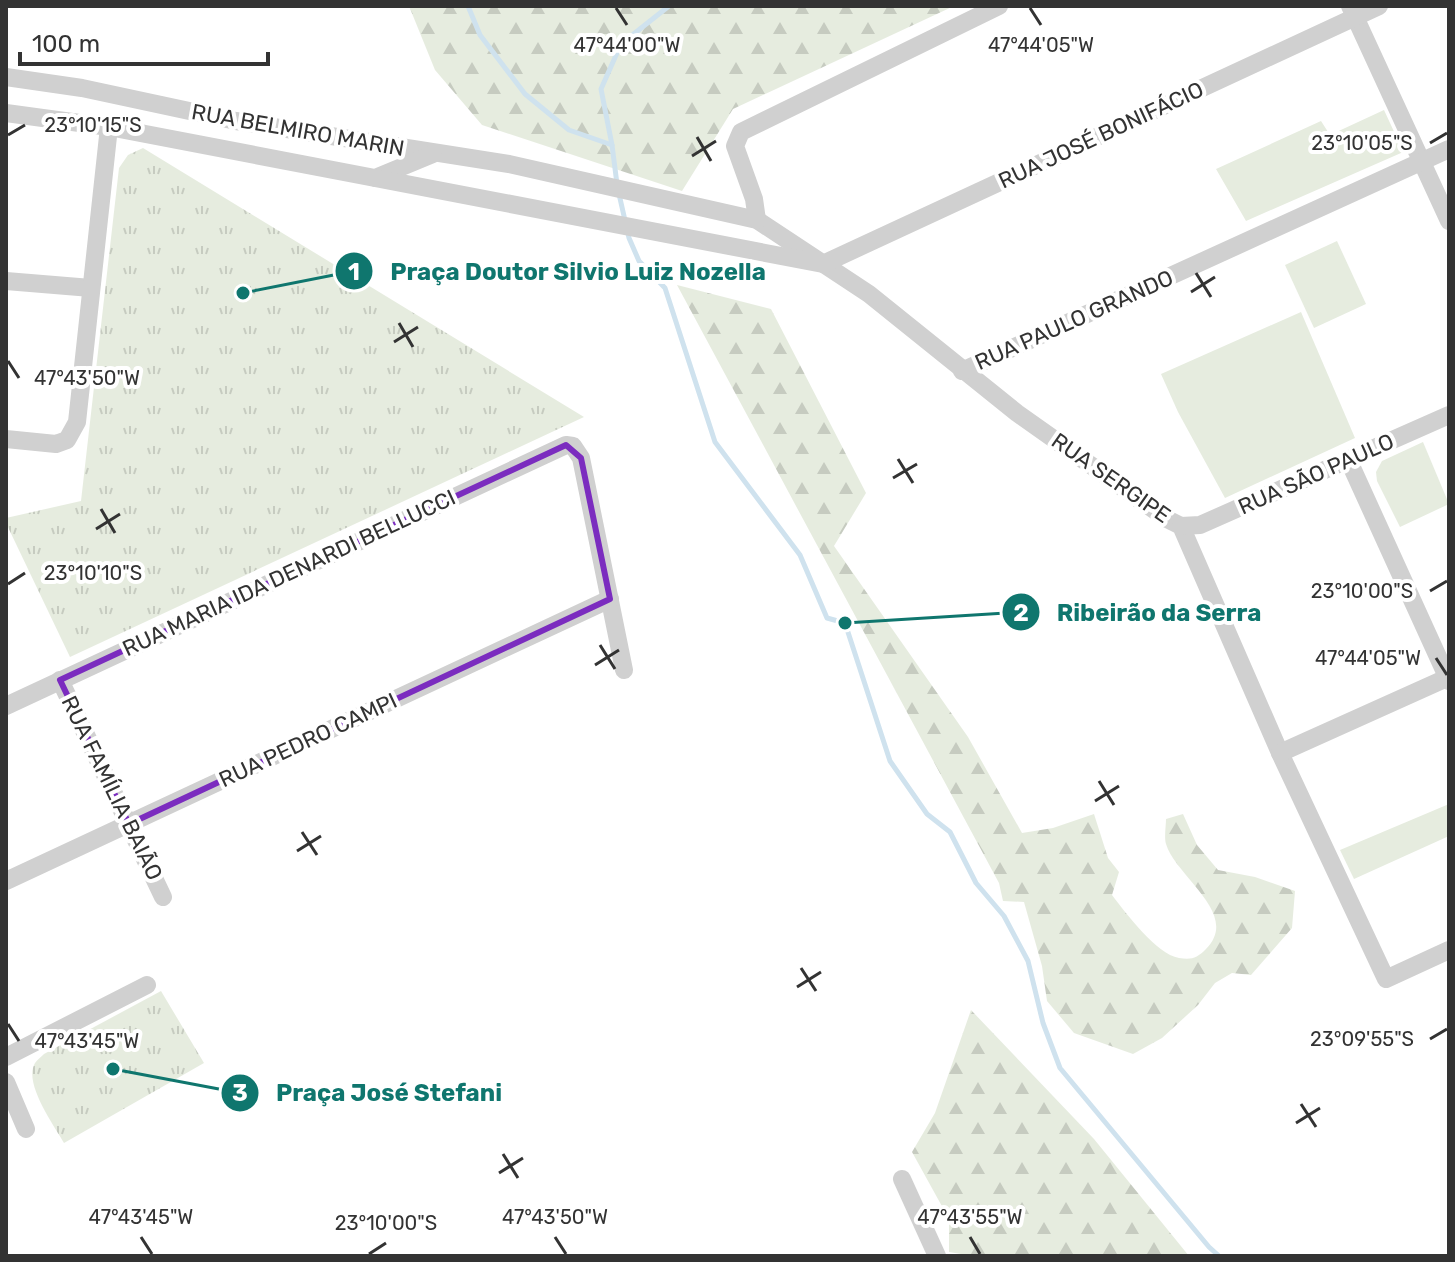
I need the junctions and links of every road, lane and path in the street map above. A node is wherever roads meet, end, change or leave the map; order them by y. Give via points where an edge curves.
1 (999, 6) edge
2 (1379, 6) edge
3 (1353, 11) edge
4 (6, 77) edge
5 (6, 113) edge
6 (109, 127) junction
7 (1449, 149) edge
8 (434, 154) junction
9 (1422, 162) junction
10 (375, 178) junction
11 (757, 220) junction
12 (1449, 221) edge
13 (823, 264) junction
14 (6, 281) edge
15 (91, 288) junction
16 (962, 371) junction
17 (1449, 415) edge
18 (6, 439) edge
19 (1348, 459) junction
20 (1181, 526) junction
21 (610, 599) junction
22 (624, 670) dead end
23 (1449, 678) edge
24 (60, 680) junction
25 (6, 706) edge
26 (1280, 753) junction
27 (129, 824) junction
28 (6, 881) edge
29 (163, 897) dead end
30 (1449, 950) edge
31 (147, 985) dead end
32 (6, 1057) edge
33 (6, 1082) edge
34 (26, 1129) dead end
35 (902, 1179) dead end
36 (937, 1256) edge

1 - 11 street via 741,132 735,146
2 - 3 street, RUA JOSÉ BONIFÁCIO
3 - 9 street
3 - 13 street, RUA JOSÉ BONIFÁCIO
4 - 8 street, RUA BELMIRO MARIN
5 - 6 street, RUA BELMIRO MARIN
6 - 10 street, RUA BELMIRO MARIN
6 - 15 street
7 - 9 street, RUA PAULO GRANDO
8 - 10 street, RUA BELMIRO MARIN
8 - 11 street, RUA SERGIPE via 509,164
9 - 12 street
9 - 16 street, RUA PAULO GRANDO
10 - 13 street, RUA BELMIRO MARIN
11 - 13 street, RUA SERGIPE
13 - 16 street, RUA SERGIPE via 869,294
14 - 15 street
15 - 18 street via 77,422 67,440 56,444
16 - 20 street, RUA SERGIPE
17 - 19 street, RUA SÃO PAULO
19 - 20 street, RUA SÃO PAULO via 1200,525
19 - 23 street
20 - 26 street, RUA SERGIPE
21 - 22 street
21 - 24 street, RUA MARIA IDA DENARDI BELLUCCI via 581,458 573,446 558,446
21 - 27 street, RUA PEDRO CAMPI
23 - 26 street
24 - 25 street, RUA MARIA IDA DENARDI BELLUCCI
24 - 27 street, RUA FAMÍLIA BAIÃO
26 - 30 street, RUA SERGIPE via 1386,979
27 - 28 street, RUA PEDRO CAMPI
27 - 29 street, RUA FAMÍLIA BAIÃO
31 - 32 street
33 - 34 street
35 - 36 street

